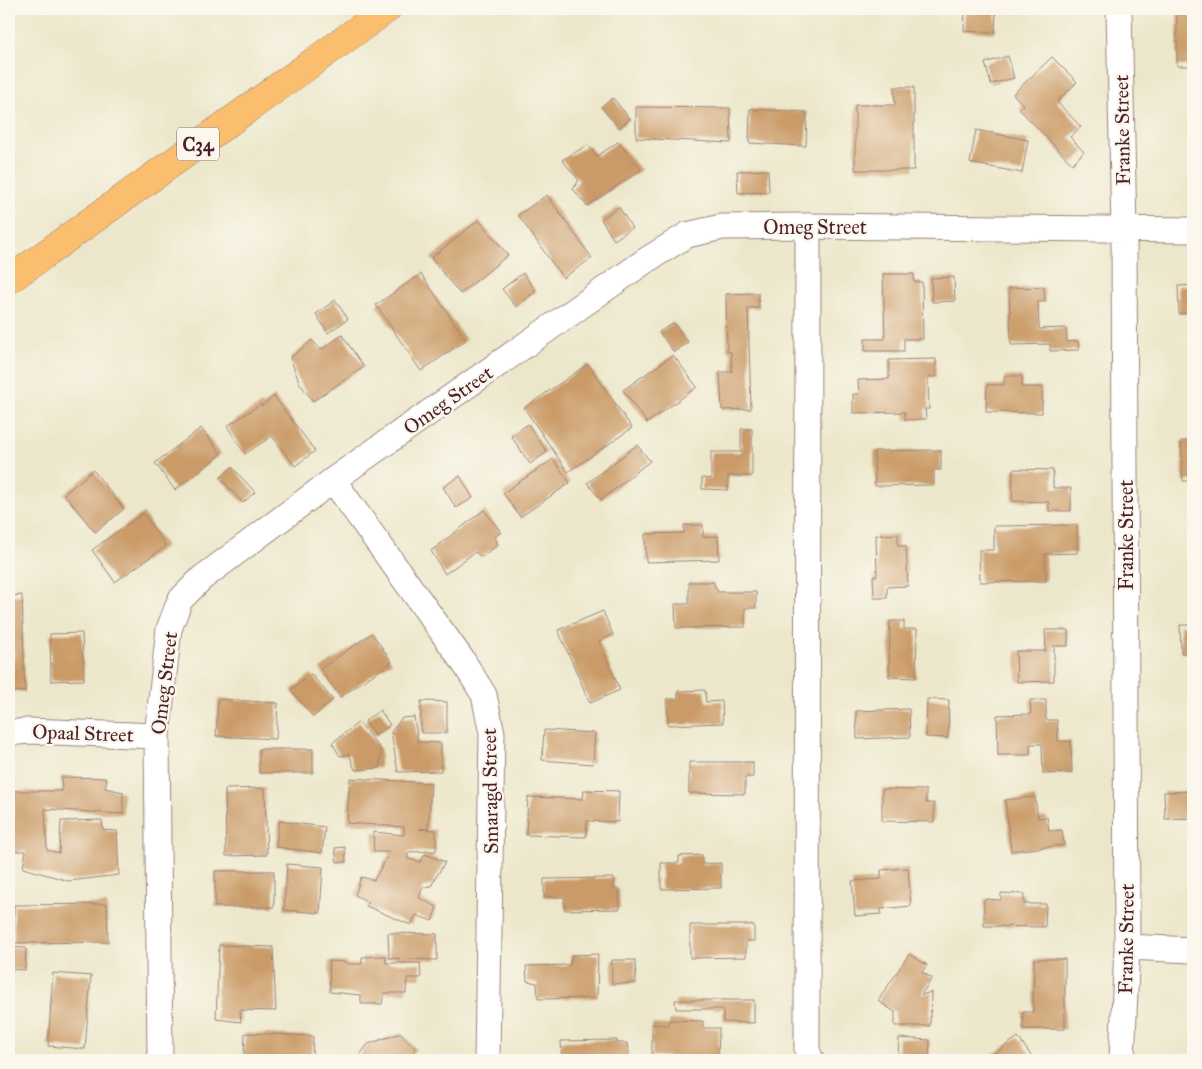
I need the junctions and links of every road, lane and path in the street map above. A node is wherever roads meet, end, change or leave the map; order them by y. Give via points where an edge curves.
1 (387, 9) edge
2 (1119, 9) edge
3 (808, 226) junction
4 (1124, 230) junction
5 (1193, 230) edge
6 (9, 280) edge
7 (333, 480) junction
8 (9, 733) edge
9 (157, 736) junction
10 (1127, 947) junction
11 (1193, 950) edge
12 (160, 1060) edge
13 (487, 1060) edge
14 (810, 1060) edge
15 (1122, 1060) edge

1 - 6 main road, C34
2 - 4 street, Franke Street
3 - 4 street, Omeg Street
3 - 7 street, Omeg Street via 722,227 687,235 645,260
3 - 14 street via 807,1050
4 - 5 street, Omeg Street
4 - 10 street, Franke Street
7 - 9 street, Omeg Street via 202,578 180,600 168,628
7 - 13 street, Smaragd Street via 484,695 492,733
8 - 9 street, Opaal Street via 28,730
9 - 12 street, Omeg Street
10 - 11 street
10 - 15 street, Franke Street

